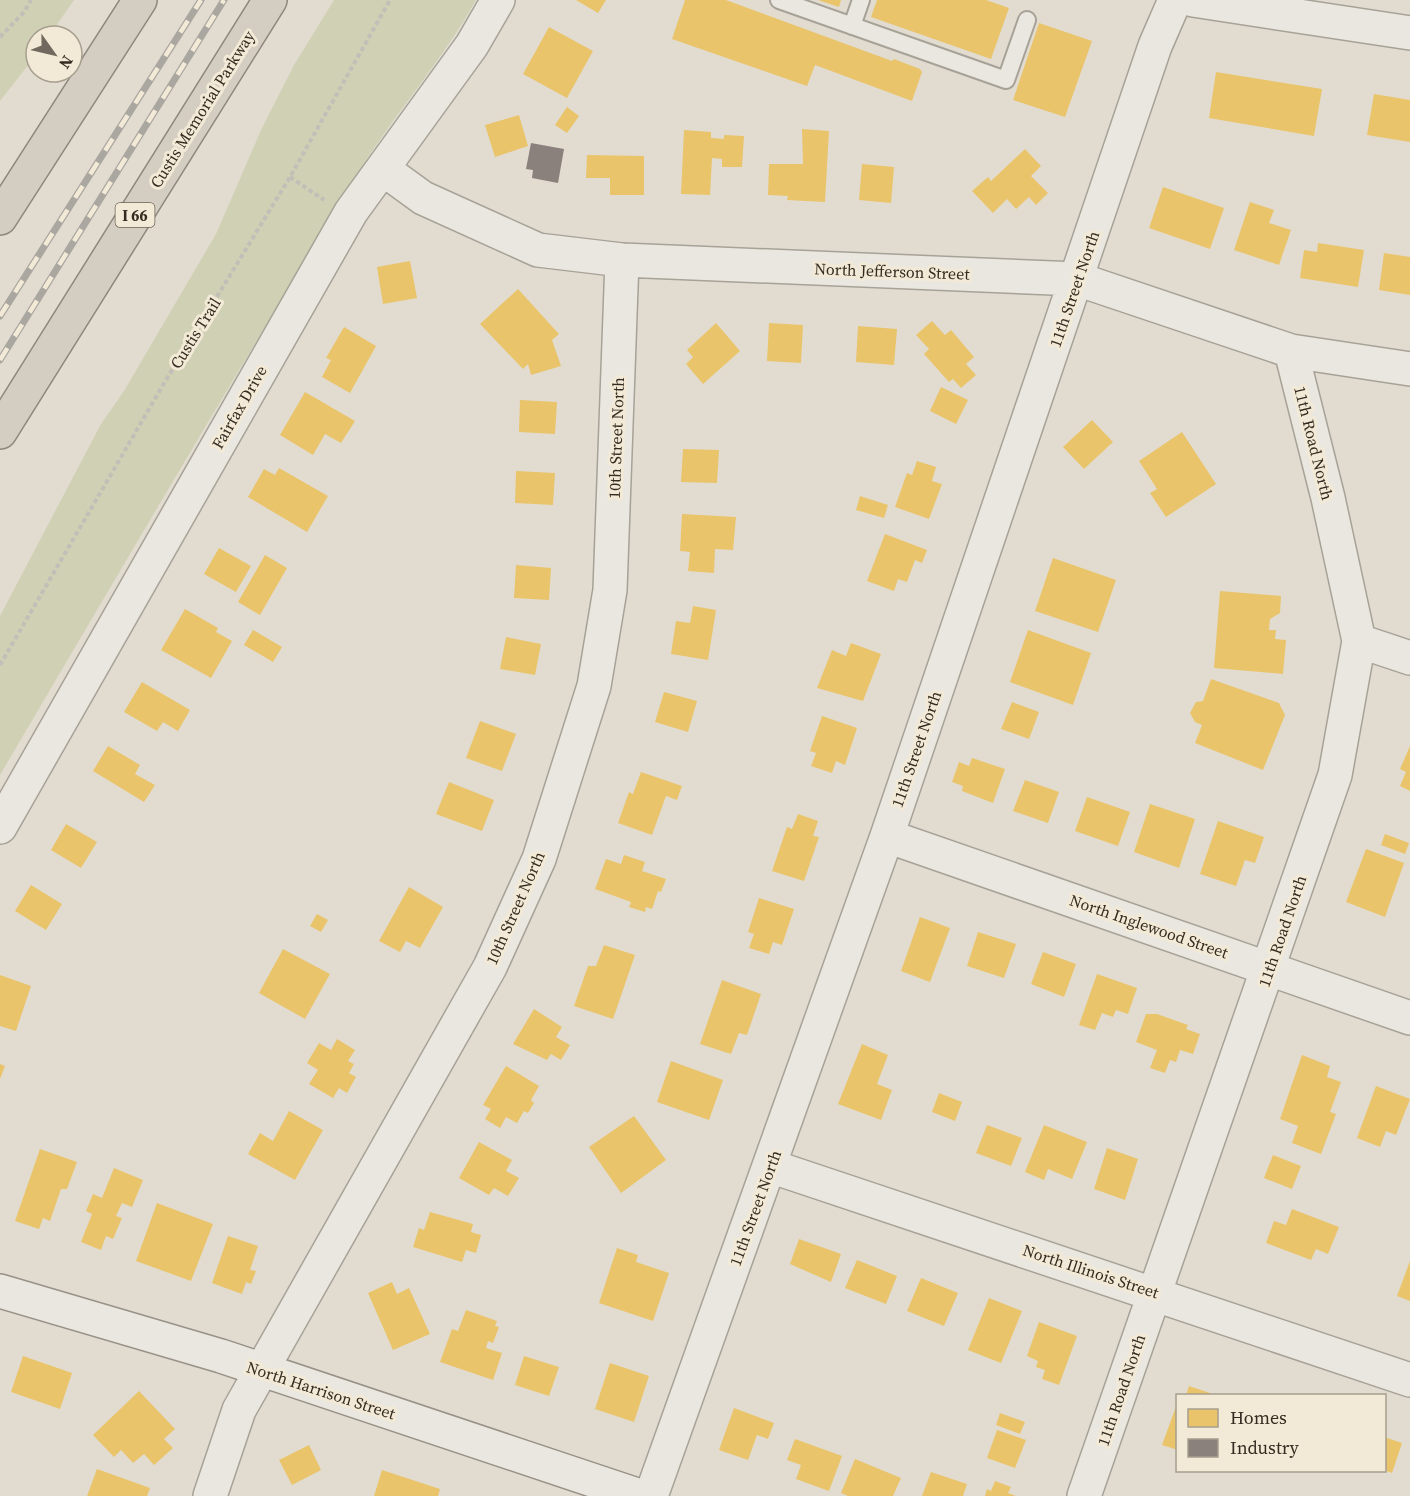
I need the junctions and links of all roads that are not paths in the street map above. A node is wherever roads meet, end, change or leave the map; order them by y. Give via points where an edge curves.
1 (140, 0) edge
2 (270, 0) edge
3 (498, 0) edge
4 (778, 0) edge
5 (861, 0) edge
6 (1175, 0) edge
7 (1193, 0) edge
8 (1027, 20) dead end
9 (852, 26) junction
10 (1410, 33) edge
11 (383, 169) junction
12 (0, 218) edge
13 (622, 260) junction
14 (1077, 279) junction
15 (1291, 351) junction
16 (1410, 369) edge
17 (0, 432) edge
18 (1359, 641) junction
19 (1410, 658) edge
20 (0, 827) edge
21 (887, 836) junction
22 (1270, 968) junction
23 (1410, 1018) edge
24 (770, 1166) junction
25 (0, 1291) edge
26 (1154, 1292) junction
27 (262, 1371) junction
28 (1410, 1380) edge
29 (210, 1496) edge
30 (640, 1496) edge
31 (651, 1496) edge
32 (1084, 1496) edge

1 - 12 highway
2 - 17 highway, Custis Memorial Parkway / I 66
3 - 11 street, Fairfax Drive via 472,45
4 - 9 lane
5 - 9 lane
6 - 14 street, 11th Street North via 1155,46
7 - 10 street
8 - 9 lane via 1006,80
11 - 13 street, North Jefferson Street via 423,198 538,250
11 - 20 street, Fairfax Drive via 351,212
13 - 14 street, North Jefferson Street
13 - 27 street, 10th Street North via 610,590 594,686 549,826 516,915 490,968
14 - 15 street, North Jefferson Street
14 - 21 street, 11th Street North
15 - 16 street, North Jefferson Street
15 - 18 street, 11th Road North
18 - 19 street
18 - 22 street, 11th Road North via 1335,775
21 - 22 street, North Inglewood Street
21 - 24 street, 11th Street North
22 - 23 street, North Inglewood Street
22 - 26 street, 11th Road North
24 - 26 street, North Illinois Street
24 - 31 street, 11th Street North
25 - 27 street, North Harrison Street
26 - 28 street, North Illinois Street
26 - 32 street, 11th Road North
27 - 29 street, 10th Street North via 239,1410
27 - 30 street, North Harrison Street

